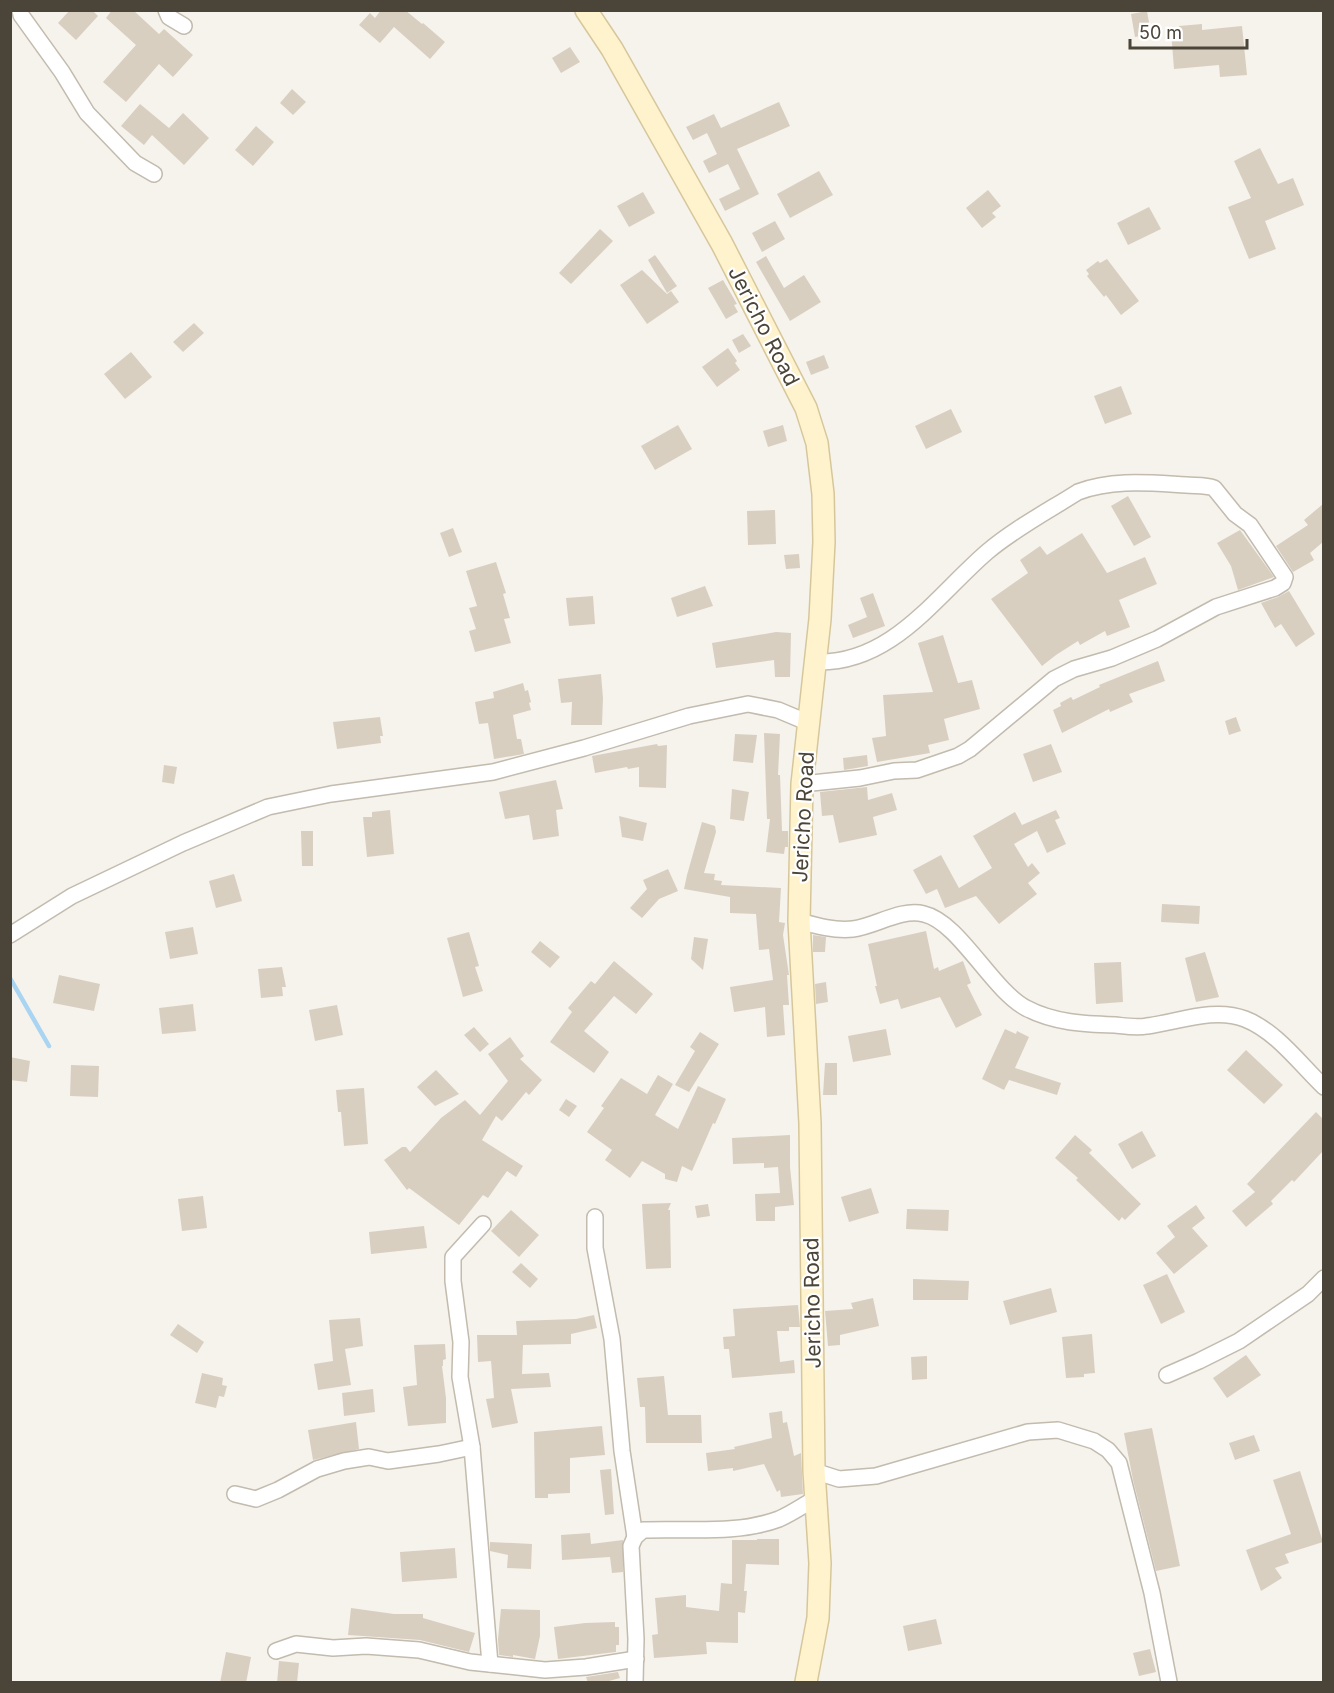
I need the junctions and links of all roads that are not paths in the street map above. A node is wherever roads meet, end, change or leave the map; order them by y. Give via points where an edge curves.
1 (20, 10) edge
2 (166, 10) edge
3 (586, 10) edge
4 (184, 26) dead end
5 (154, 174) dead end
6 (815, 662) junction
7 (809, 723) junction
8 (802, 784) junction
9 (800, 921) junction
10 (10, 935) edge
11 (1323, 1087) edge
12 (595, 1217) dead end
13 (483, 1224) dead end
14 (1323, 1278) edge
15 (1167, 1375) dead end
16 (472, 1447) junction
17 (814, 1471) junction
18 (235, 1494) dead end
19 (816, 1498) junction
20 (635, 1537) junction
21 (276, 1651) dead end
22 (636, 1659) junction
23 (490, 1664) junction
24 (635, 1683) edge
25 (806, 1683) edge
26 (1169, 1683) edge

1 - 5 street via 87,114 135,163
2 - 4 street via 169,17
3 - 6 street, Jericho Road via 722,244 806,408 817,443 823,494 824,542
6 - 7 street, Jericho Road
6 - 8 street via 834,663 859,657 914,624 987,552 1078,492 1094,486 1151,483 1214,488 1235,514 1250,525 1285,577 1275,588 1216,607 1157,639 1054,679 958,756 917,770
7 - 8 street, Jericho Road
7 - 10 street via 748,704 689,716 493,772 331,794 268,807 72,896
8 - 9 street, Jericho Road
9 - 11 street via 852,929 908,913 923,913 957,937 1025,1008 1069,1023 1144,1027 1229,1014 1268,1032
9 - 17 street, Jericho Road via 810,1123
12 - 20 street via 595,1248 612,1339
13 - 16 street via 453,1257 461,1342 460,1377
14 - 15 street via 1308,1294 1239,1341
16 - 18 street via 388,1461 369,1457 344,1461 317,1469 256,1499
16 - 23 street
17 - 19 street, Jericho Road
17 - 26 street via 839,1479 876,1476 1028,1432 1058,1430 1108,1449 1119,1463 1152,1593
19 - 20 street via 780,1519 751,1527 643,1530
19 - 25 street, Jericho Road via 818,1618
20 - 22 street via 631,1546
21 - 23 street via 296,1644 366,1646 419,1650
22 - 23 street via 545,1670
22 - 24 street

